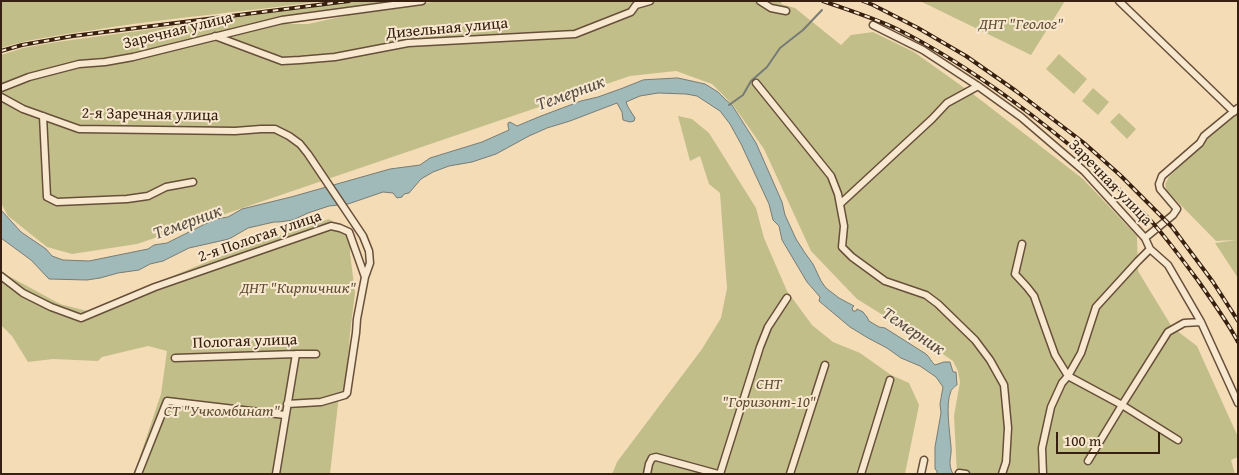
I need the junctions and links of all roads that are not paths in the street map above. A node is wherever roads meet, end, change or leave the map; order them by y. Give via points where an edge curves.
1 (422, 1) edge
2 (650, 1) edge
3 (760, 1) edge
4 (1119, 1) edge
5 (786, 11) dead end
6 (873, 25) dead end
7 (215, 36) junction
8 (756, 83) dead end
9 (978, 86) junction
10 (1, 88) edge
11 (1, 97) edge
12 (1236, 110) edge
13 (42, 116) junction
14 (193, 182) dead end
15 (840, 204) junction
16 (1144, 238) junction
17 (1022, 244) dead end
18 (1150, 249) junction
19 (1, 276) edge
20 (365, 277) junction
21 (787, 298) dead end
22 (1201, 322) junction
23 (296, 354) junction
24 (316, 354) dead end
25 (175, 358) dead end
26 (825, 365) dead end
27 (1068, 376) junction
28 (890, 380) dead end
29 (1238, 403) edge
30 (288, 404) junction
31 (1122, 405) junction
32 (285, 415) junction
33 (1178, 440) dead end
34 (924, 460) dead end
35 (1088, 461) dead end
36 (959, 473) edge
37 (138, 474) edge
38 (276, 474) edge
39 (647, 474) edge
40 (719, 474) edge
41 (790, 474) edge
42 (861, 474) edge
43 (921, 474) edge
44 (966, 474) edge
45 (1002, 474) edge
46 (1043, 474) edge

1 - 7 street, Заречная улица via 282,20
2 - 7 street, Дизельная улица via 576,34 408,43 300,60 282,61
3 - 5 street via 771,8
4 - 12 street
6 - 9 street, Заречная улица via 923,50
7 - 10 street, Заречная улица via 132,57 79,64
8 - 15 street via 831,176
9 - 15 street via 947,103
9 - 16 street, Заречная улица via 1021,117 1084,171
11 - 13 street, 2-я Заречная улица
12 - 16 street via 1162,176 1160,189 1177,209
13 - 14 street via 47,197 57,202 148,196 166,187
13 - 20 street, 2-я Заречная улица via 79,129 275,129 300,144 363,236 370,263
15 - 45 street via 844,226 842,247 885,281 926,295 938,304 975,340 990,360 1004,385 1008,428
16 - 18 street, Заречная улица
17 - 27 street via 1015,274 1034,296 1055,354
18 - 22 street, Заречная улица via 1168,266
18 - 27 street via 1096,307 1081,352
19 - 20 street, 2-я Пологая улица via 23,292 81,318 153,288 331,226 348,232
20 - 30 street via 346,395 321,402
21 - 40 street via 768,327 760,347
22 - 29 street, Заречная улица
22 - 31 street via 1184,323 1168,332
23 - 24 street, Пологая улица
23 - 25 street, Пологая улица
23 - 30 street
26 - 41 street
27 - 31 street
27 - 46 street via 1051,407 1042,448
28 - 42 street
30 - 32 street
31 - 33 street
31 - 35 street
32 - 37 street via 167,402
32 - 38 street
34 - 43 street
36 - 44 street
39 - 40 street via 652,458 656,457

